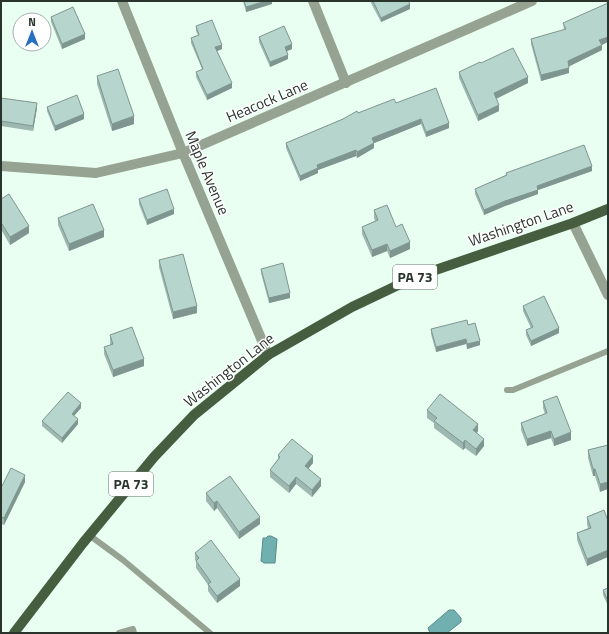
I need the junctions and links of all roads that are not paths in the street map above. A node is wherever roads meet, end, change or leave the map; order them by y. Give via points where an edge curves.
1 (122, 1) edge
2 (313, 1) edge
3 (532, 1) edge
4 (346, 83) junction
5 (183, 153) junction
6 (1, 166) edge
7 (608, 209) edge
8 (573, 223) junction
9 (608, 295) edge
10 (608, 351) edge
11 (268, 355) junction
12 (507, 390) dead end
13 (89, 535) junction
14 (14, 633) edge
15 (119, 633) edge
16 (134, 633) edge
17 (210, 633) edge

1 - 5 street, Maple Avenue
2 - 4 street
3 - 4 street, Heacock Lane
4 - 5 street, Heacock Lane
5 - 6 street, Heacock Lane via 96,173
5 - 11 street, Maple Avenue
7 - 8 main road, Washington Lane / PA 73
8 - 9 street
8 - 11 main road, Washington Lane / PA 73 via 415,277 352,307
10 - 12 lane via 513,390
11 - 13 main road, Washington Lane / PA 73 via 194,415 154,457
13 - 14 main road, Washington Lane / PA 73
13 - 17 lane
15 - 16 lane via 133,629

